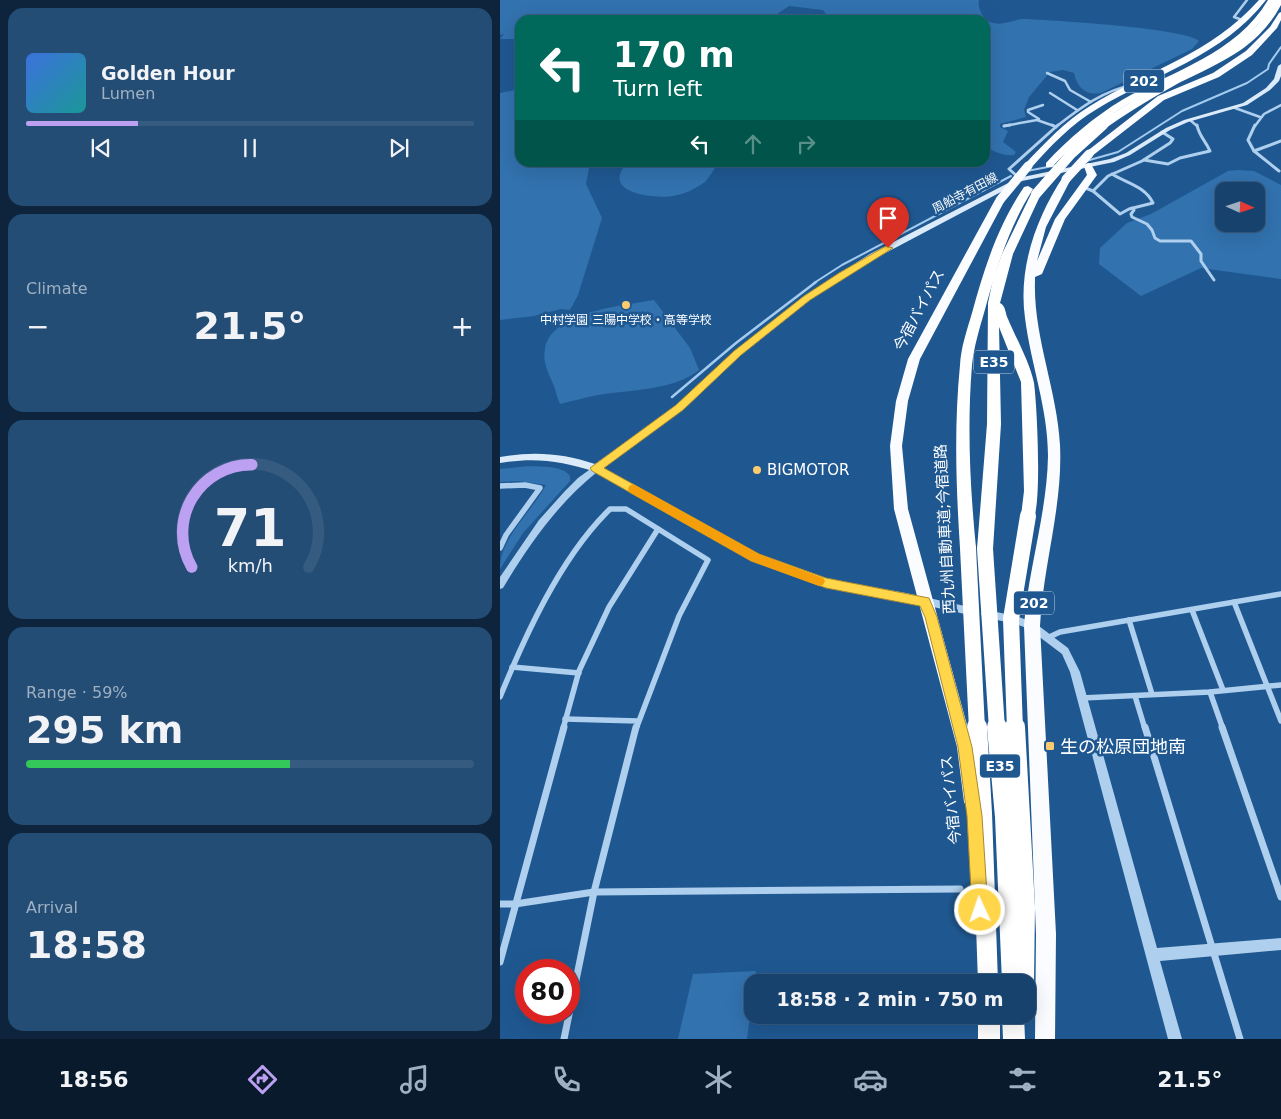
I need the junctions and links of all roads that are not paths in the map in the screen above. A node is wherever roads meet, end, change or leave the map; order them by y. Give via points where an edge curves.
1 (1247, 0) edge
2 (1263, 0) edge
3 (1272, 0) edge
4 (1279, 0) edge
5 (1281, 14) edge
6 (1245, 21) junction
7 (1281, 66) edge
8 (1048, 73) dead end
9 (1279, 81) edge
10 (1135, 86) junction
11 (1050, 93) dead end
12 (1091, 102) junction
13 (1281, 105) edge
14 (1043, 106) dead end
15 (1234, 108) junction
16 (1077, 110) junction
17 (1260, 117) junction
18 (1038, 119) junction
19 (1190, 120) junction
20 (1004, 126) dead end
21 (1056, 127) junction
22 (1162, 132) junction
23 (1281, 141) edge
24 (1254, 151) junction
25 (1144, 160) junction
26 (1088, 166) junction
27 (1279, 171) dead end
28 (1112, 174) junction
29 (1020, 179) junction
30 (1088, 189) junction
31 (1132, 208) junction
32 (1026, 212) junction
33 (1018, 250) dead end
34 (1214, 280) dead end
35 (989, 294) junction
36 (1010, 324) dead end
37 (1012, 341) junction
38 (1048, 393) junction
39 (500, 460) edge
40 (596, 468) junction
41 (500, 486) edge
42 (658, 529) junction
43 (500, 548) edge
44 (977, 549) junction
45 (500, 585) edge
46 (1281, 594) edge
47 (925, 602) junction
48 (1234, 602) junction
49 (1192, 610) junction
50 (1129, 620) junction
51 (1032, 626) junction
52 (1047, 638) junction
53 (512, 667) junction
54 (579, 673) junction
55 (1281, 686) edge
56 (1267, 687) junction
57 (1223, 690) junction
58 (1210, 692) junction
59 (1152, 694) junction
60 (1135, 696) junction
61 (500, 697) edge
62 (1082, 698) junction
63 (565, 719) junction
64 (638, 721) junction
65 (1281, 721) edge
66 (960, 889) dead end
67 (594, 892) junction
68 (1281, 897) edge
69 (500, 904) edge
70 (515, 904) junction
71 (1281, 944) edge
72 (1212, 950) junction
73 (1151, 955) junction
74 (500, 962) edge
75 (984, 974) edge
76 (988, 974) edge
77 (1012, 974) edge
78 (1024, 974) edge
79 (983, 1024) edge
80 (989, 1024) edge
81 (1013, 1024) edge
82 (1024, 1024) edge
83 (564, 1039) edge
84 (983, 1039) edge
85 (989, 1039) edge
86 (1014, 1039) edge
87 (1024, 1039) edge
88 (1045, 1039) edge
89 (1175, 1039) edge
90 (1240, 1039) edge

1 - 6 street via 1234,17
2 - 6 highway, 今宿バイパス / 202
3 - 35 highway, 西九州自動車道;今宿道路 / E35 via 1260,21 1242,38 1102,116 1064,147 1015,209 991,264
4 - 32 highway, 西九州自動車道;今宿道路 / E35, bridge via 1266,22 1249,39 1223,57 1133,105 1088,136 1061,162
5 - 38 highway, 202, bridge via 1274,28 1249,53 1216,75 1161,98 1088,154 1066,179 1045,215 1037,237 1029,283 1030,317
6 - 10 highway, 今宿バイパス / 202 via 1214,44
7 - 9 main road, 周船寺有田線
8 - 12 street via 1065,81 1070,90
9 - 15 main road, 周船寺有田線
10 - 12 street via 1123,85
10 - 47 highway, 今宿バイパス / 202, bridge via 1087,112 1057,136 1000,200 914,359 902,400 896,446 901,509
11 - 16 street
12 - 16 street
13 - 17 street
14 - 18 street via 1028,110
15 - 17 street
15 - 19 main road, 周船寺有田線
16 - 21 street
17 - 24 street via 1248,140
18 - 20 street
18 - 21 street
19 - 22 main road, 周船寺有田線
19 - 25 street via 1197,124 1198,134 1210,151 1168,164
21 - 29 street via 1009,169
22 - 25 street via 1173,139
22 - 26 main road, 周船寺有田線 via 1128,154
23 - 24 street
24 - 27 street
25 - 28 street
26 - 29 main road, 周船寺有田線
26 - 30 highway via 1092,175
28 - 30 street
28 - 31 street via 1151,196 1153,203
29 - 40 main road, 周船寺有田線 via 873,256 807,298 738,353 680,407
30 - 31 street via 1105,200 1116,213
30 - 38 highway via 1060,219 1038,267 1036,319
31 - 34 street via 1132,217 1147,223 1160,241 1191,241
32 - 33 highway
32 - 35 highway, 西九州自動車道;今宿道路 / E35
35 - 37 highway
35 - 44 highway, 西九州自動車道;今宿道路 / E35 via 993,318 993,456
35 - 44 highway, 西九州自動車道;今宿道路 / E35 via 970,342 964,390 962,477
36 - 37 highway
37 - 78 highway, bridge via 1027,382 1030,491 1011,619 1025,907
38 - 51 highway, 202 via 1053,428 1054,482 1036,579
39 - 40 main road via 539,455
40 - 45 street via 578,481 555,507 520,552
40 - 47 street via 755,558 826,583
41 - 43 street via 540,488
42 - 53 street via 626,509 610,509 600,517 558,576
42 - 54 street via 610,607
42 - 64 street via 708,560 679,616
44 - 76 highway, 西九州自動車道;今宿道路 / E35, bridge via 972,671 982,813
44 - 77 highway, 西九州自動車道;今宿道路 / E35, bridge via 1005,817
46 - 48 street
47 - 51 street
47 - 75 highway, 今宿バイパス / 202 via 965,747 975,816
48 - 49 street
48 - 56 street
49 - 50 street
49 - 57 street
50 - 52 street via 1060,632
50 - 59 street
51 - 52 street
51 - 88 highway, 202 via 1046,934
52 - 62 street via 1065,651
53 - 54 street
53 - 61 street
54 - 63 street
55 - 56 street
56 - 57 street
56 - 65 street
57 - 58 street
58 - 59 street
58 - 68 street
59 - 60 street
60 - 62 street
60 - 72 street
62 - 73 street
63 - 64 street
63 - 70 street
64 - 67 street
66 - 67 street
67 - 70 street
67 - 83 street
69 - 70 street
70 - 74 street
71 - 72 street
72 - 73 street
72 - 90 street
73 - 89 street
79 - 84 highway
80 - 85 highway
81 - 86 highway
82 - 87 highway

